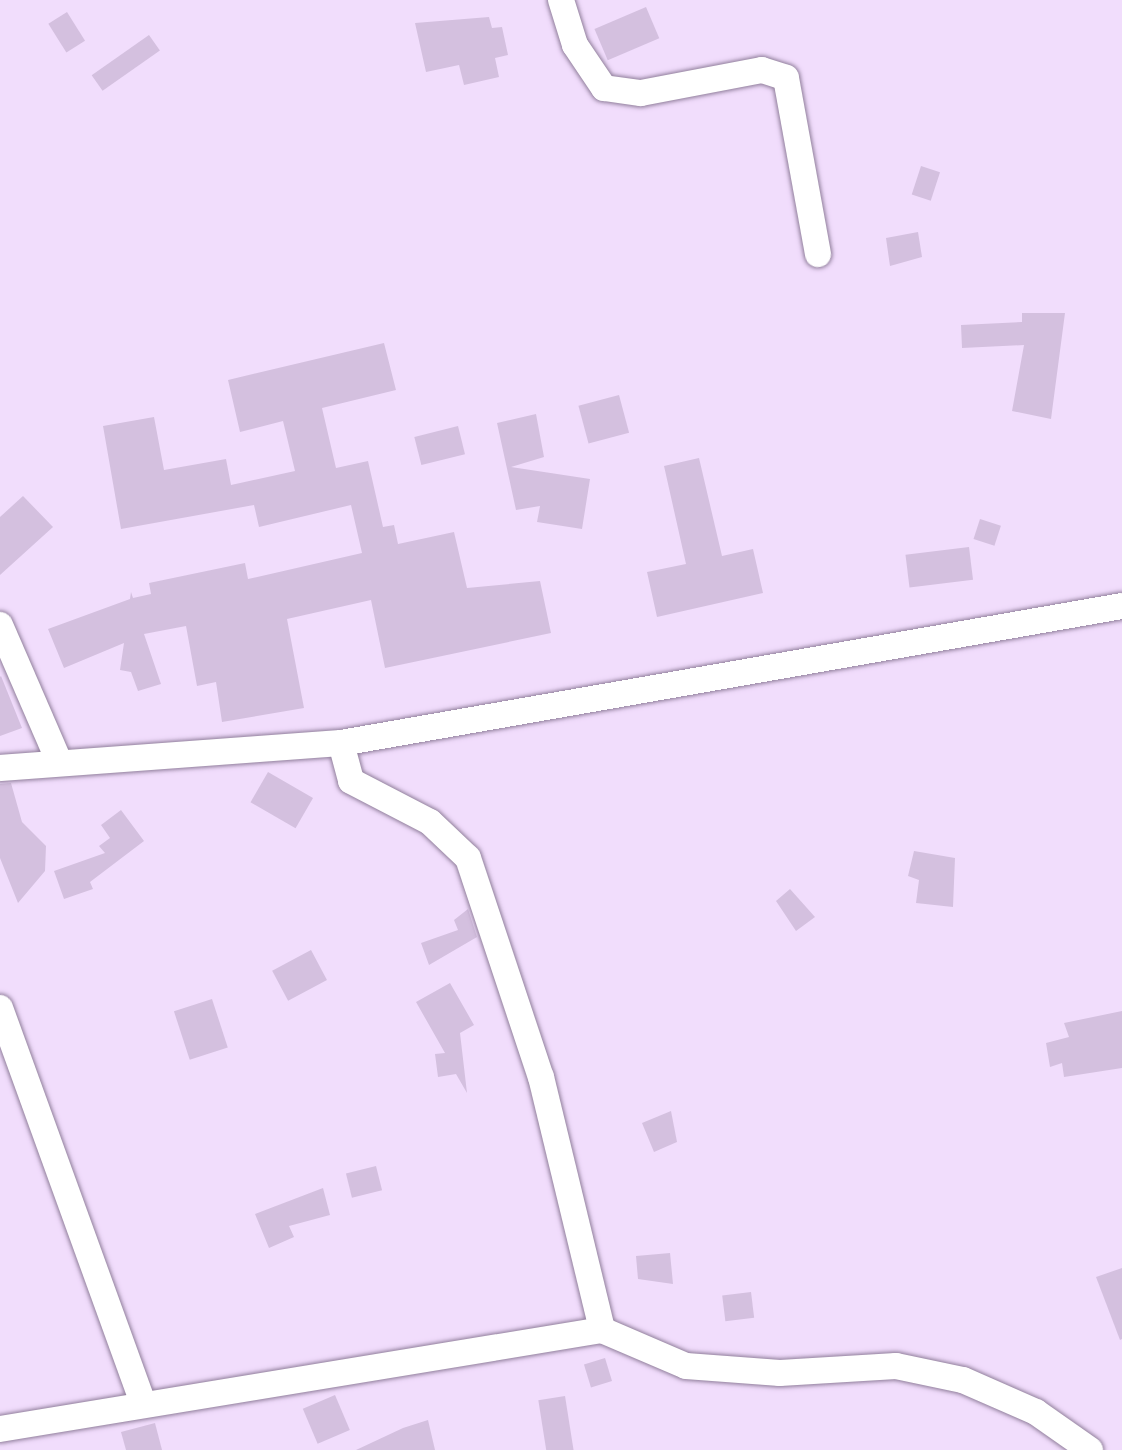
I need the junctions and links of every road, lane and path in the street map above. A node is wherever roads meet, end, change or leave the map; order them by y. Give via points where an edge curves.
1 (561, 0) edge
2 (818, 254) dead end
3 (1122, 606) edge
4 (0, 625) edge
5 (341, 743) junction
6 (58, 759) junction
7 (0, 768) edge
8 (0, 1008) edge
9 (602, 1330) junction
10 (143, 1403) junction
11 (0, 1429) edge
12 (1090, 1450) edge

1 - 2 street via 575,45 604,88 641,93 762,70 786,78
3 - 5 street
4 - 6 street
5 - 6 street
5 - 9 street via 351,781 430,822 468,858 541,1077
6 - 7 street
8 - 10 street
9 - 10 street
9 - 12 street via 686,1366 780,1373 896,1366 963,1380 1036,1412
10 - 11 street

